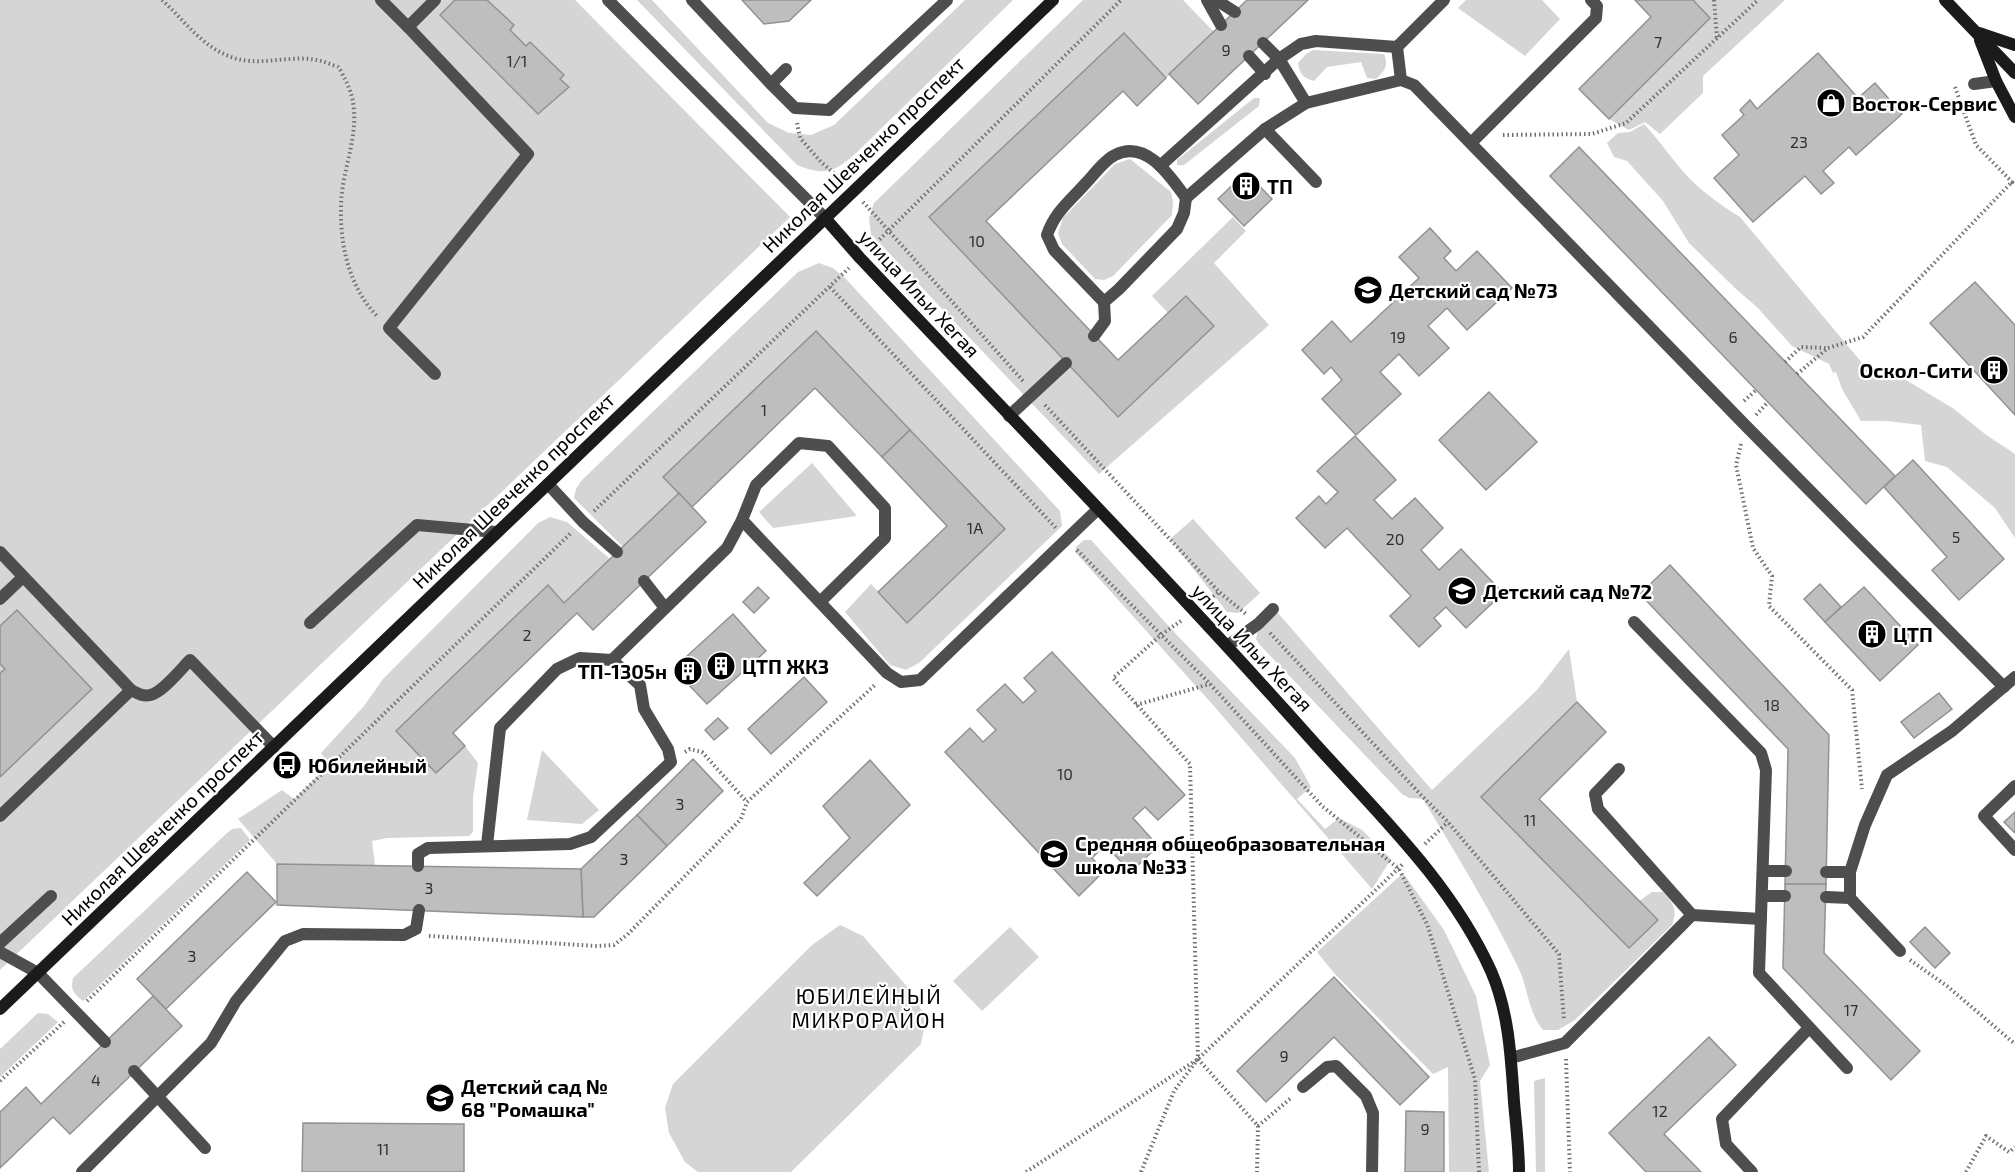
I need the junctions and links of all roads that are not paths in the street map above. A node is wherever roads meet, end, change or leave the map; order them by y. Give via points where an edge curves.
1 (381, 0) edge
2 (435, 0) edge
3 (608, 0) edge
4 (692, 0) edge
5 (947, 0) edge
6 (1053, 0) edge
7 (1207, 0) edge
8 (1216, 0) edge
9 (1444, 0) edge
10 (1591, 0) edge
11 (1945, 0) edge
12 (1235, 12) dead end
13 (1221, 26) dead end
14 (408, 27) junction
15 (1978, 33) junction
16 (1263, 43) dead end
17 (2015, 45) edge
18 (1397, 47) junction
19 (1249, 56) dead end
20 (1279, 59) junction
21 (786, 69) dead end
22 (2015, 73) edge
23 (1265, 74) junction
24 (1401, 80) junction
25 (1995, 81) junction
26 (771, 84) junction
27 (1974, 84) dead end
28 (1306, 103) junction
29 (2015, 117) edge
30 (1265, 129) junction
31 (1476, 138) junction
32 (1160, 166) junction
33 (1316, 182) dead end
34 (1186, 198) junction
35 (825, 218) junction
36 (1104, 302) junction
37 (1094, 336) dead end
38 (1066, 363) dead end
39 (435, 374) dead end
40 (1009, 416) junction
41 (548, 484) junction
42 (1097, 510) junction
43 (742, 520) junction
44 (496, 532) junction
45 (0, 552) edge
46 (617, 552) dead end
47 (23, 577) junction
48 (644, 581) dead end
49 (0, 599) edge
50 (820, 601) junction
51 (665, 608) junction
52 (1273, 609) dead end
53 (1634, 622) dead end
54 (310, 623) dead end
55 (1227, 646) junction
56 (612, 660) junction
57 (2015, 677) edge
58 (2004, 687) junction
59 (131, 690) junction
60 (274, 747) junction
61 (1619, 769) dead end
62 (2015, 786) edge
63 (0, 816) edge
64 (487, 845) junction
65 (2015, 850) edge
66 (418, 866) dead end
67 (1763, 871) junction
68 (1786, 871) dead end
69 (1850, 872) junction
70 (1826, 873) dead end
71 (51, 896) dead end
72 (1762, 896) junction
73 (1785, 896) dead end
74 (1826, 897) dead end
75 (1850, 898) junction
76 (418, 910) dead end
77 (1692, 915) junction
78 (1761, 920) junction
79 (0, 943) edge
80 (1900, 951) road end
81 (0, 952) edge
82 (38, 973) junction
83 (0, 1009) edge
84 (1809, 1028) junction
85 (105, 1042) dead end
86 (1511, 1058) junction
87 (1847, 1068) dead end
88 (134, 1071) dead end
89 (1303, 1088) road end
90 (159, 1096) junction
91 (205, 1148) dead end
92 (81, 1172) edge
93 (1372, 1172) edge
94 (1519, 1172) edge
95 (1752, 1172) edge

1 - 14 lane
2 - 14 lane
3 - 35 lane
4 - 26 lane
5 - 26 lane via 829,110 795,108
6 - 35 main road, Николая Шевченко проспект
7 - 13 lane
8 - 12 lane
9 - 18 lane
10 - 31 lane via 1597,6 1596,18
11 - 15 main road
14 - 39 lane via 528,154 389,328
15 - 17 main road
15 - 22 main road
15 - 25 main road
16 - 20 lane
18 - 20 lane via 1316,41 1301,44
18 - 24 lane
19 - 23 lane
20 - 23 lane
20 - 28 lane
21 - 26 lane
23 - 32 lane
24 - 28 lane
24 - 31 lane via 1414,85
25 - 27 lane
25 - 29 main road
28 - 30 lane
30 - 33 lane
30 - 34 lane
31 - 58 lane via 1746,426
32 - 34 lane
32 - 36 lane via 1147,154 1131,150 1113,155 1052,219 1047,235 1054,250
34 - 36 lane via 1177,229
35 - 40 main road, улица Ильи Хегая
35 - 41 main road, Николая Шевченко проспект
36 - 37 lane via 1105,321
38 - 40 lane
40 - 42 main road, улица Ильи Хегая
41 - 44 main road, Николая Шевченко проспект
41 - 46 lane
42 - 50 lane via 920,680 901,682 887,673
42 - 55 main road, улица Ильи Хегая
43 - 50 lane
43 - 50 lane via 756,485 800,443 828,446 885,508 885,538
43 - 51 lane via 727,548
44 - 54 lane via 417,525
44 - 60 main road, Николая Шевченко проспект
45 - 47 lane
47 - 49 lane
47 - 59 lane
48 - 51 lane
51 - 56 lane
52 - 55 lane
53 - 67 lane via 1761,753 1766,770
55 - 86 main road, улица Ильи Хегая via 1415,853 1449,898 1491,972 1504,1014
56 - 64 lane via 580,658 557,669 500,728
56 - 64 lane via 640,686 644,709 668,749 671,762 591,837 570,844
57 - 58 lane
58 - 69 lane via 1952,731 1887,775
59 - 60 lane via 149,696 158,692 190,660
59 - 63 lane
60 - 82 main road, Николая Шевченко проспект
61 - 77 lane via 1595,794 1598,809
62 - 65 lane via 1984,816
64 - 66 lane via 428,848 418,854
67 - 68 lane
67 - 72 lane
69 - 70 lane
69 - 75 lane
71 - 79 lane
72 - 73 lane
72 - 78 lane
74 - 75 lane
75 - 80 lane
76 - 90 lane via 416,929 404,935 303,934 285,941 236,1001 211,1043
77 - 78 lane
77 - 86 lane via 1565,1043
78 - 84 lane via 1759,974
81 - 82 lane
82 - 83 main road, Николая Шевченко проспект
82 - 85 lane
84 - 87 lane
84 - 95 lane via 1722,1119 1726,1144
86 - 94 main road, улица Ильи Хегая
88 - 90 lane
89 - 93 lane via 1327,1067 1336,1066 1366,1096 1373,1113
90 - 91 lane
90 - 92 lane

